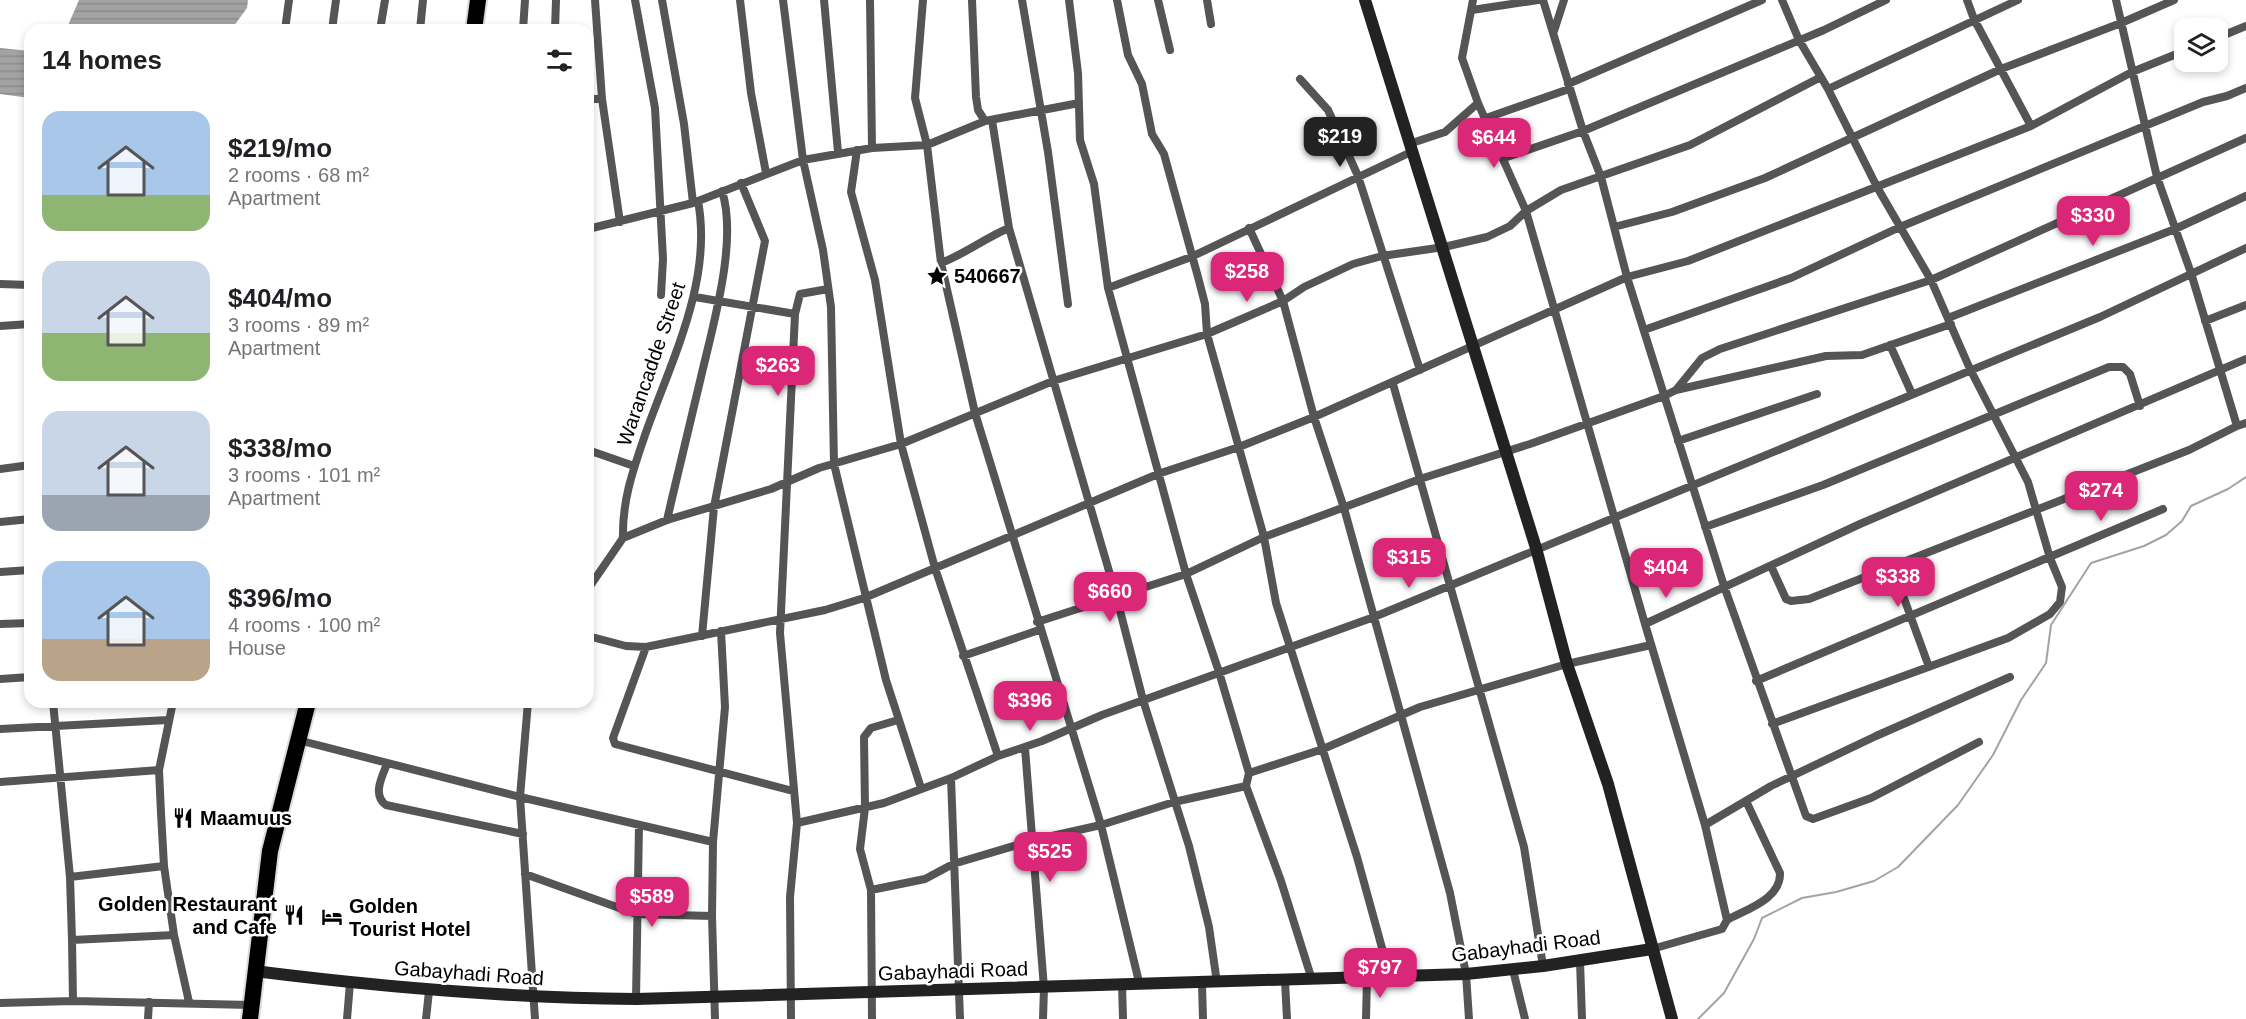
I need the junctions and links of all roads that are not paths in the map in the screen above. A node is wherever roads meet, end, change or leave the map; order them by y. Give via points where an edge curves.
1 (289, 0) edge
2 (336, 0) edge
3 (385, 0) edge
4 (423, 0) edge
5 (477, 0) edge
6 (525, 0) edge
7 (556, 0) edge
8 (595, 0) edge
9 (635, 0) edge
10 (662, 0) edge
11 (740, 0) edge
12 (783, 0) edge
13 (824, 0) edge
14 (870, 0) edge
15 (923, 0) edge
16 (972, 0) edge
17 (1022, 0) edge
18 (1070, 0) edge
19 (1117, 0) edge
20 (1158, 0) edge
21 (1207, 0) edge
22 (1365, 0) edge
23 (1473, 0) edge
24 (1538, 0) edge
25 (1543, 0) edge
26 (1564, 0) edge
27 (1782, 0) edge
28 (1886, 0) edge
29 (1967, 0) edge
30 (2018, 0) edge
31 (2116, 0) edge
32 (2174, 0) edge
33 (1759, 1) edge
34 (1473, 10) junction
35 (1974, 19) junction
36 (2121, 23) junction
37 (286, 24) edge
38 (333, 24) edge
39 (381, 24) edge
40 (421, 24) edge
41 (475, 24) edge
42 (523, 24) edge
43 (555, 24) edge
44 (1211, 24) dead end
45 (2246, 26) edge
46 (1554, 32) junction
47 (2228, 33) edge
48 (1799, 40) junction
49 (1170, 50) dead end
50 (2174, 55) edge
51 (2001, 69) junction
52 (2132, 72) junction
53 (1821, 77) junction
54 (1300, 79) dead end
55 (1568, 86) junction
56 (2246, 88) edge
57 (1828, 89) junction
58 (594, 99) edge
59 (602, 99) junction
60 (1079, 103) junction
61 (1478, 103) junction
62 (1041, 110) junction
63 (1486, 118) junction
64 (988, 121) junction
65 (2031, 126) junction
66 (2145, 128) junction
67 (1583, 131) junction
68 (1851, 138) junction
69 (2246, 138) edge
70 (927, 145) junction
71 (872, 147) junction
72 (1410, 148) junction
73 (857, 150) junction
74 (838, 152) junction
75 (1504, 158) junction
76 (803, 160) junction
77 (766, 173) junction
78 (1358, 176) junction
79 (1601, 177) junction
80 (2157, 177) junction
81 (741, 183) junction
82 (1877, 187) junction
83 (722, 191) junction
84 (2246, 196) edge
85 (695, 202) junction
86 (1526, 211) junction
87 (660, 213) junction
88 (620, 222) junction
89 (1614, 227) junction
90 (1900, 227) junction
91 (594, 228) edge
92 (1009, 228) junction
93 (1249, 228) junction
94 (2175, 229) junction
95 (1444, 247) junction
96 (2246, 248) edge
97 (1382, 255) junction
98 (1191, 257) junction
99 (941, 263) junction
100 (2191, 273) junction
101 (1627, 277) junction
102 (1931, 280) junction
103 (0, 284) edge
104 (24, 285) edge
105 (1108, 288) junction
106 (828, 289) junction
107 (661, 295) dead end
108 (695, 297) junction
109 (719, 300) junction
110 (1283, 302) junction
111 (1068, 304) dead end
112 (2246, 305) edge
113 (752, 306) junction
114 (1554, 309) junction
115 (795, 314) junction
116 (1950, 321) junction
117 (2205, 321) junction
118 (24, 324) edge
119 (0, 326) edge
120 (1644, 330) junction
121 (1207, 334) junction
122 (1472, 345) junction
123 (1890, 345) junction
124 (1126, 358) junction
125 (2246, 359) edge
126 (1970, 369) junction
127 (1420, 370) junction
128 (2220, 371) junction
129 (1053, 381) junction
130 (1393, 384) junction
131 (1676, 390) junction
132 (1817, 394) dead end
133 (1912, 394) junction
134 (1664, 396) junction
135 (2140, 406) junction
136 (975, 413) junction
137 (1993, 413) junction
138 (1314, 417) junction
139 (1586, 423) junction
140 (2246, 423) edge
141 (2236, 426) junction
142 (1678, 441) junction
143 (901, 444) junction
144 (1239, 447) junction
145 (1506, 450) junction
146 (594, 452) edge
147 (2016, 458) junction
148 (834, 464) junction
149 (24, 466) edge
150 (634, 466) junction
151 (0, 469) edge
152 (1158, 474) junction
153 (1420, 479) junction
154 (788, 482) junction
155 (1692, 486) junction
156 (1089, 503) junction
157 (714, 507) junction
158 (1344, 508) junction
159 (2038, 509) junction
160 (2163, 509) dead end
161 (1615, 516) junction
162 (24, 520) edge
163 (667, 520) junction
164 (0, 522) edge
165 (1705, 526) junction
166 (1011, 536) junction
167 (623, 537) junction
168 (1264, 537) junction
169 (1536, 548) junction
170 (2050, 558) junction
171 (1772, 566) junction
172 (935, 568) junction
173 (1893, 568) junction
174 (24, 570) edge
175 (0, 572) edge
176 (1186, 574) junction
177 (594, 580) edge
178 (1452, 586) junction
179 (1724, 586) junction
180 (1116, 595) junction
181 (864, 598) junction
182 (1909, 617) junction
183 (1374, 618) junction
184 (781, 620) junction
185 (24, 623) edge
186 (0, 624) edge
187 (1646, 624) junction
188 (1038, 626) junction
189 (721, 632) junction
190 (702, 636) junction
191 (594, 638) edge
192 (1650, 645) junction
193 (646, 647) junction
194 (1290, 648) junction
195 (963, 656) junction
196 (1567, 664) junction
197 (1929, 667) junction
198 (1219, 672) junction
199 (24, 677) edge
200 (2010, 677) dead end
201 (0, 679) edge
202 (1756, 681) junction
203 (1480, 689) junction
204 (1143, 700) junction
205 (54, 708) edge
206 (171, 708) edge
207 (306, 708) edge
208 (527, 708) edge
209 (1401, 715) junction
210 (168, 720) junction
211 (898, 720) junction
212 (55, 724) junction
213 (1772, 724) junction
214 (1069, 728) junction
215 (0, 729) edge
216 (298, 740) junction
217 (1979, 742) dead end
218 (1025, 748) junction
219 (1323, 749) junction
220 (998, 756) junction
221 (387, 764) junction
222 (159, 770) junction
223 (719, 771) junction
224 (1249, 773) junction
225 (951, 778) junction
226 (1790, 778) junction
227 (61, 779) junction
228 (0, 782) edge
229 (1246, 786) junction
230 (921, 788) junction
231 (793, 791) junction
232 (520, 797) junction
233 (1746, 801) junction
234 (1174, 802) junction
235 (865, 808) junction
236 (796, 823) junction
237 (639, 825) junction
238 (1101, 825) junction
239 (1705, 825) junction
240 (523, 834) junction
241 (1034, 840) junction
242 (713, 842) junction
243 (953, 864) junction
244 (164, 866) junction
245 (525, 874) junction
246 (70, 877) junction
247 (871, 890) junction
248 (636, 914) junction
249 (712, 916) junction
250 (1727, 920) junction
251 (174, 935) junction
252 (72, 940) junction
253 (1652, 950) junction
254 (1580, 961) junction
255 (1543, 966) junction
256 (1513, 970) junction
257 (254, 971) junction
258 (1466, 974) junction
259 (1390, 977) junction
260 (1367, 978) junction
261 (1312, 980) junction
262 (1285, 981) junction
263 (1139, 982) junction
264 (350, 983) junction
265 (1122, 983) junction
266 (1216, 983) junction
267 (1202, 984) junction
268 (1044, 988) junction
269 (960, 989) junction
270 (429, 991) junction
271 (871, 992) junction
272 (790, 995) junction
273 (714, 996) junction
274 (534, 999) junction
275 (636, 999) junction
276 (73, 1001) junction
277 (149, 1002) junction
278 (189, 1002) junction
279 (0, 1003) edge
280 (251, 1012) edge
281 (148, 1019) edge
282 (347, 1019) edge
283 (426, 1019) edge
284 (535, 1019) edge
285 (715, 1019) edge
286 (791, 1019) edge
287 (872, 1019) edge
288 (960, 1019) edge
289 (1043, 1019) edge
290 (1123, 1019) edge
291 (1203, 1019) edge
292 (1287, 1019) edge
293 (1366, 1019) edge
294 (1469, 1019) edge
295 (1525, 1019) edge
296 (1582, 1019) edge
297 (1672, 1019) edge

1 - 37 street
2 - 38 street
3 - 39 street
4 - 40 street
5 - 41 highway
6 - 42 street
7 - 43 street
8 - 59 street
9 - 87 street via 655,108
10 - 85 street, Warancadde Street
11 - 77 street
12 - 76 street
13 - 74 street
14 - 71 street
15 - 70 street via 915,91
16 - 64 street via 977,105
17 - 62 street
18 - 60 street
19 - 98 street via 1128,55 1142,84 1152,134 1164,154
20 - 49 street
21 - 44 street
22 - 72 street
23 - 34 street
24 - 34 street
25 - 46 street
26 - 46 street
27 - 48 street
28 - 48 street
29 - 35 street
30 - 35 street
31 - 36 street
32 - 36 street
33 - 55 street
34 - 61 street via 1462,58
35 - 51 street
35 - 57 street
36 - 51 street
36 - 52 street
45 - 47 street
46 - 55 street
48 - 53 street
48 - 67 street
50 - 52 street
51 - 65 street
51 - 68 street
52 - 65 street
52 - 66 street
53 - 57 street
53 - 79 street via 1690,145
54 - 78 street via 1328,110
55 - 63 street
55 - 67 street
56 - 66 street
57 - 68 street
58 - 59 street
59 - 88 street
60 - 62 street
60 - 105 street via 1080,140 1094,184
61 - 63 street
61 - 72 street via 1445,132
62 - 64 street
62 - 111 street
63 - 75 street
64 - 70 street
64 - 92 street
65 - 82 street
66 - 80 street
66 - 90 street
67 - 75 street
67 - 79 street
68 - 82 street
68 - 89 street via 1765,178 1672,212
69 - 80 street
70 - 71 street
70 - 99 street
71 - 73 street
72 - 78 street
72 - 95 street
73 - 74 street
73 - 143 street via 851,192 874,280
74 - 76 street
75 - 86 street
76 - 77 street
76 - 106 street
77 - 81 street
78 - 93 street
78 - 97 street
79 - 86 street via 1561,190
79 - 89 street
80 - 94 street
80 - 102 street
81 - 83 street
81 - 113 street via 765,241
82 - 90 street
82 - 101 street via 1688,261
83 - 85 street
83 - 109 street via 728,226
84 - 94 street
85 - 87 street
85 - 108 street, Warancadde Street via 702,249
86 - 95 street via 1499,232
86 - 114 street
87 - 88 street
87 - 107 street
88 - 91 street
89 - 101 street
90 - 102 street
90 - 120 street via 1791,278
92 - 99 street
92 - 129 street
93 - 98 street
93 - 110 street
94 - 100 street
94 - 116 street
95 - 97 street
95 - 122 street
96 - 100 street
97 - 110 street via 1329,274
97 - 127 street
98 - 105 street
98 - 121 street via 1205,304
99 - 136 street
100 - 117 street
100 - 126 street via 2100,316
101 - 114 street
101 - 120 street
102 - 116 street
102 - 131 street via 1720,350 1697,363
103 - 104 street
105 - 124 street
106 - 115 street via 800,294
106 - 148 street via 834,339
108 - 109 street
108 - 150 street, Warancadde Street
109 - 113 street
109 - 163 street
110 - 121 street
110 - 138 street
112 - 117 street
113 - 115 street
113 - 157 street
114 - 122 street
114 - 139 street
115 - 154 street
116 - 123 street
116 - 126 street
117 - 128 street
118 - 119 street
120 - 134 street
121 - 124 street
121 - 144 street
122 - 127 street
122 - 145 street
123 - 131 street via 1862,355 1826,356
123 - 133 street
124 - 129 street
124 - 152 street
125 - 128 street
126 - 133 street
126 - 137 street
127 - 130 street
128 - 135 street
128 - 141 street
129 - 136 street
129 - 156 street
130 - 138 street
130 - 153 street
131 - 134 street
132 - 142 street
133 - 155 street
134 - 139 street
134 - 142 street
135 - 137 street via 2130,374 2123,368 2109,367
135 - 147 street
136 - 143 street
136 - 166 street
137 - 147 street
137 - 165 street via 1823,485
138 - 144 street
138 - 158 street
139 - 145 street
139 - 161 street
140 - 141 street
141 - 159 street via 2189,450
142 - 155 street
143 - 148 street
143 - 172 street
144 - 152 street
144 - 168 street
145 - 153 street
145 - 169 street
146 - 150 street
147 - 159 street
147 - 171 street
148 - 154 street
148 - 181 street
149 - 151 street
150 - 167 street, Warancadde Street via 623,503
152 - 156 street
152 - 176 street
153 - 158 street
153 - 178 street
154 - 157 street
154 - 184 street
155 - 161 street
155 - 165 street
156 - 166 street
156 - 180 street
157 - 163 street
157 - 190 street
158 - 168 street
158 - 183 street
159 - 170 street
159 - 173 street
160 - 170 street
161 - 169 street
161 - 187 street
162 - 164 street
163 - 167 street
165 - 179 street
166 - 172 street
166 - 188 street
167 - 177 street
168 - 176 street
168 - 194 street via 1271,584
169 - 178 street
169 - 196 street
170 - 182 street
170 - 197 street via 2062,587 2060,602 2050,614 2008,638
171 - 173 street via 1782,595 1791,601 1809,599
171 - 179 street
172 - 181 street
172 - 195 street
173 - 182 street
174 - 175 street
176 - 180 street
176 - 198 street
178 - 183 street
178 - 203 street
179 - 187 street
179 - 202 street
180 - 188 street
180 - 204 street
181 - 184 street
181 - 211 street
182 - 197 street
182 - 202 street
183 - 194 street
183 - 209 street
184 - 189 street
184 - 231 street
185 - 186 street
187 - 192 street
188 - 195 street
188 - 214 street
189 - 190 street
189 - 223 street via 725,707
190 - 193 street
191 - 193 street
192 - 196 street
192 - 239 street
193 - 223 street via 614,741
194 - 198 street
194 - 219 street
195 - 220 street
196 - 203 street
196 - 253 street via 1608,784
197 - 213 street
198 - 204 street
198 - 224 street
199 - 201 street
200 - 226 street
202 - 213 street
203 - 209 street
203 - 255 street via 1524,847
204 - 214 street
204 - 234 street
205 - 212 street
206 - 210 street
207 - 216 highway
208 - 232 street
209 - 219 street
209 - 258 street via 1450,893
210 - 212 street
210 - 222 street
211 - 230 street
211 - 235 street via 866,731
212 - 215 street
212 - 227 street
213 - 226 street
214 - 218 street
214 - 238 street
216 - 221 street
216 - 257 highway via 270,851
217 - 226 street via 1871,798 1813,819 1806,816
218 - 220 street
218 - 241 street
219 - 224 street
219 - 259 street
220 - 225 street
221 - 232 street
221 - 240 street via 378,790 380,801 386,805
222 - 227 street
222 - 244 street
223 - 231 street
223 - 242 street
224 - 229 street
225 - 230 street
225 - 243 street
226 - 233 street
227 - 228 street
227 - 246 street
229 - 234 street
229 - 261 street
230 - 235 street
231 - 236 street
232 - 237 street
232 - 240 street
233 - 239 street
233 - 250 street via 1780,873 1780,884 1774,894
234 - 238 street
234 - 266 street via 1209,927
235 - 236 street
235 - 247 street via 860,849
236 - 272 street via 790,897
237 - 242 street
237 - 248 street
238 - 241 street
238 - 263 street
239 - 250 street
240 - 245 street
241 - 243 street
241 - 268 street
242 - 249 street
243 - 247 street via 925,879
243 - 269 street
244 - 246 street
244 - 251 street
245 - 248 street
245 - 274 street
246 - 252 street
247 - 271 street
248 - 249 street
248 - 275 street
249 - 273 street
250 - 253 street via 1722,929
251 - 252 street
251 - 278 street
252 - 276 street
253 - 254 street, Gabayhadi Road
253 - 297 street
254 - 255 street, Gabayhadi Road
254 - 296 street
255 - 256 street, Gabayhadi Road
256 - 258 street, Gabayhadi Road
256 - 295 street
257 - 264 street, Gabayhadi Road
257 - 280 highway
258 - 259 street, Gabayhadi Road
258 - 294 street
259 - 260 street, Gabayhadi Road
260 - 261 street, Gabayhadi Road
260 - 293 street
261 - 262 street, Gabayhadi Road
262 - 266 street, Gabayhadi Road
262 - 292 street
263 - 265 street, Gabayhadi Road
263 - 267 street, Gabayhadi Road
264 - 270 street, Gabayhadi Road
264 - 282 street
265 - 268 street, Gabayhadi Road
265 - 290 street
266 - 267 street, Gabayhadi Road
267 - 291 street
268 - 269 street, Gabayhadi Road
268 - 289 street
269 - 271 street, Gabayhadi Road
269 - 288 street
270 - 274 street, Gabayhadi Road
270 - 283 street
271 - 272 street, Gabayhadi Road
271 - 287 street
272 - 273 street, Gabayhadi Road
272 - 286 street
273 - 275 street, Gabayhadi Road
273 - 285 street
274 - 275 street, Gabayhadi Road
274 - 284 street
276 - 277 street
276 - 279 street
277 - 278 street
277 - 281 street
278 - 280 street

